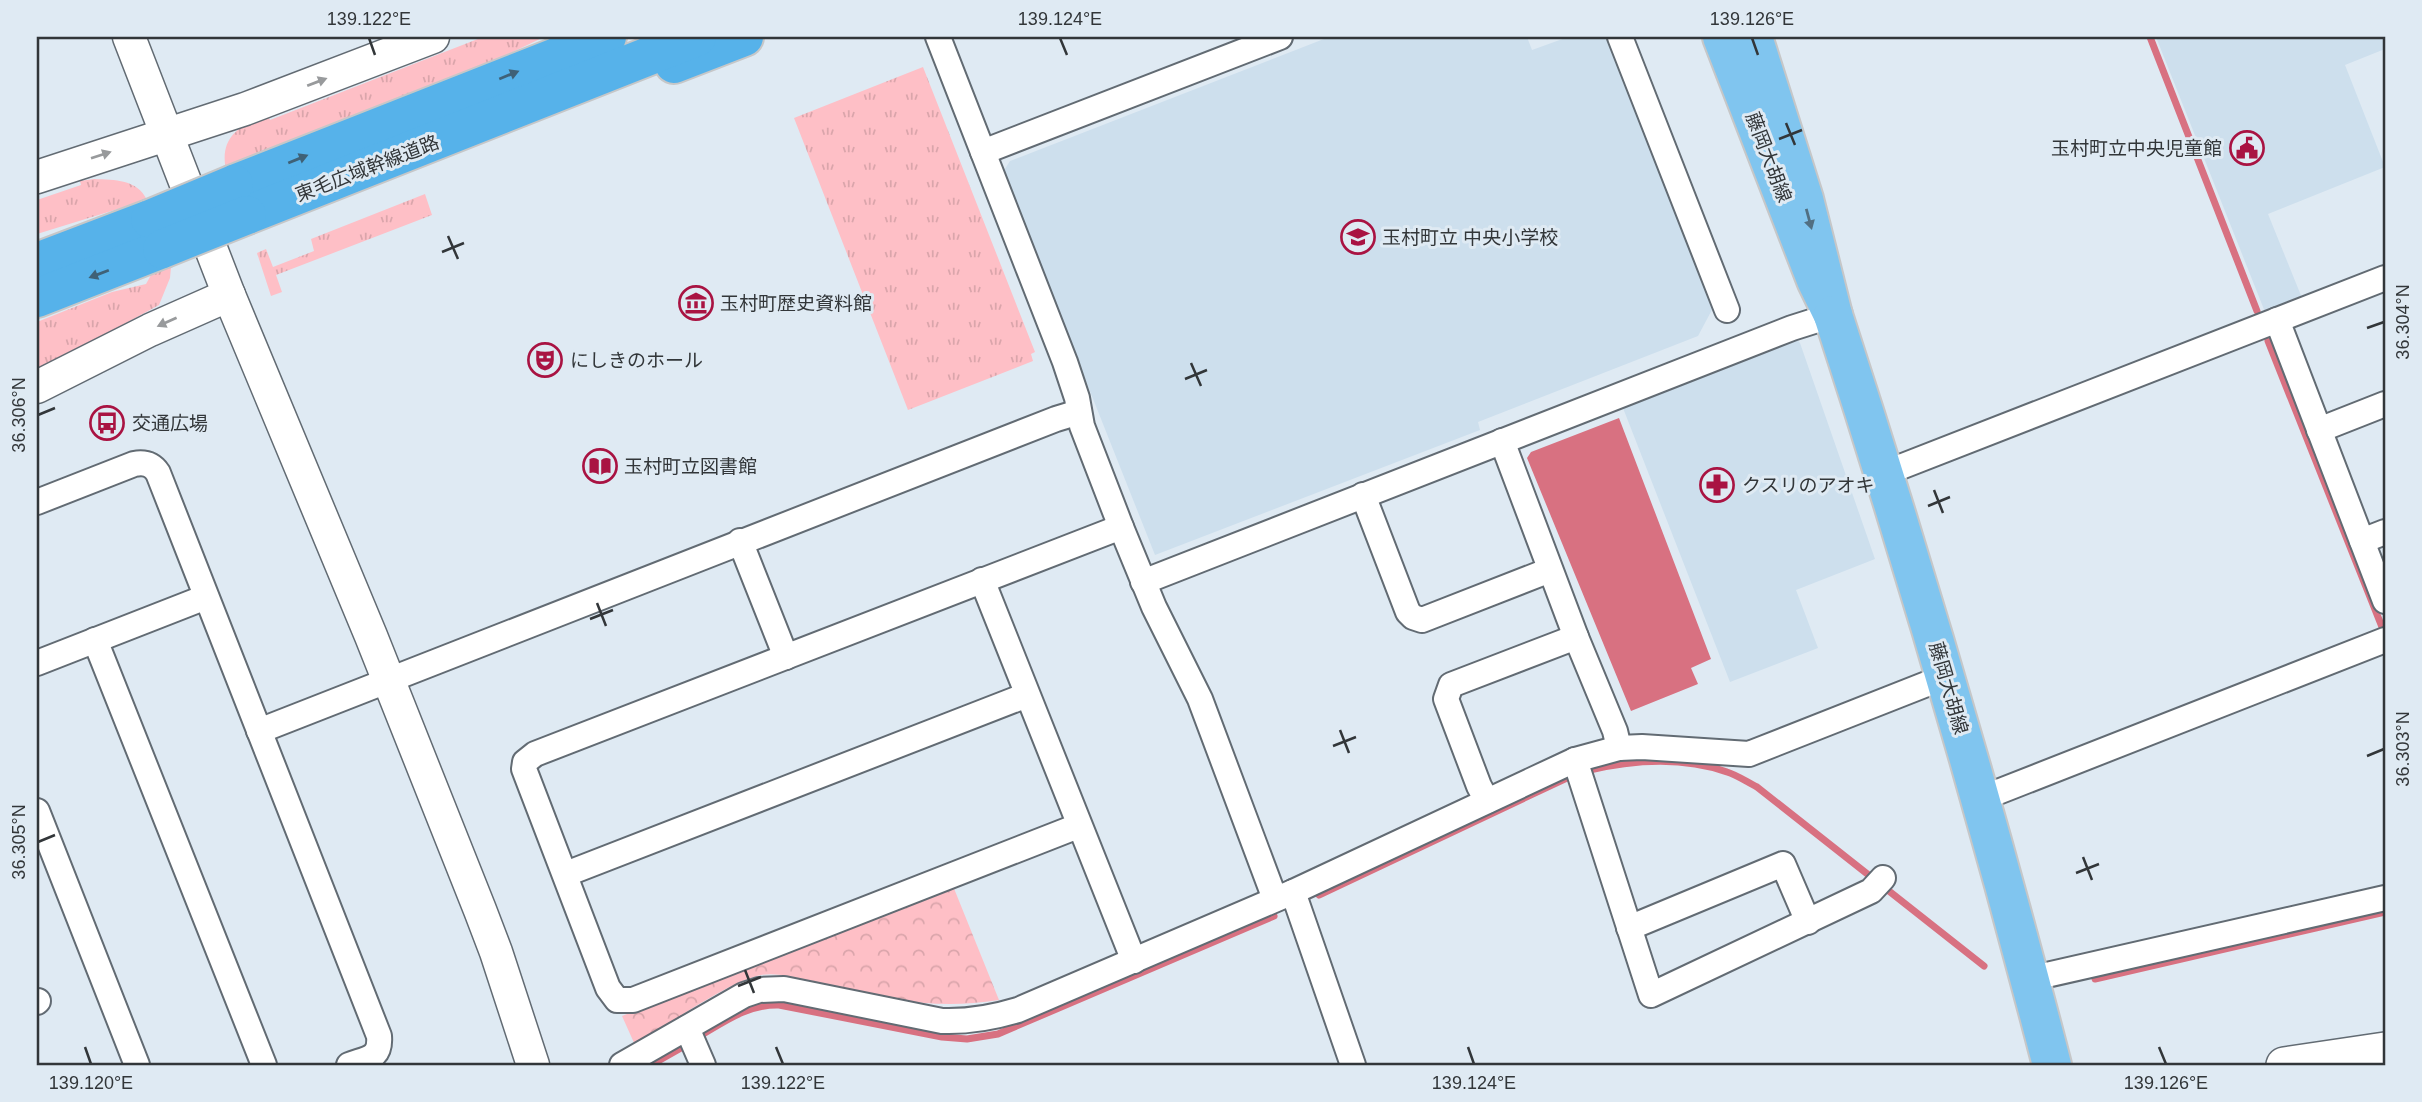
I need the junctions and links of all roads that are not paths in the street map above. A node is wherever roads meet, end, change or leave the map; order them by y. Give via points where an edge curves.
1 (129, 37) edge
2 (433, 37) edge
3 (607, 37) edge
4 (696, 37) edge
5 (744, 37) edge
6 (938, 37) edge
7 (1280, 37) edge
8 (1620, 37) edge
9 (1722, 37) edge
10 (1739, 37) edge
11 (1753, 37) edge
12 (577, 58) edge
13 (166, 134) junction
14 (1767, 149) junction
15 (983, 152) junction
16 (37, 177) edge
17 (156, 234) junction
18 (37, 262) edge
19 (2385, 278) edge
20 (229, 295) junction
21 (37, 298) edge
22 (1727, 310) dead end
23 (1833, 315) junction
24 (2277, 320) junction
25 (37, 387) edge
26 (2385, 404) edge
27 (1079, 412) junction
28 (2319, 430) junction
29 (1503, 441) junction
30 (1885, 473) junction
31 (1363, 495) junction
32 (37, 502) edge
33 (1121, 527) junction
34 (2385, 532) edge
35 (740, 541) junction
36 (2362, 541) junction
37 (1550, 570) junction
38 (982, 580) junction
39 (1143, 582) junction
40 (206, 597) junction
41 (2385, 601) edge
42 (1576, 637) junction
43 (95, 640) junction
44 (2385, 640) edge
45 (786, 657) junction
46 (37, 663) edge
47 (1947, 676) junction
48 (388, 680) junction
49 (1027, 695) junction
50 (259, 731) junction
51 (1619, 748) junction
52 (1575, 760) junction
53 (1980, 799) junction
54 (1487, 801) junction
55 (37, 811) edge
56 (1078, 826) junction
57 (566, 874) junction
58 (1877, 885) dead end
59 (1284, 895) junction
60 (2385, 898) edge
61 (1808, 922) junction
62 (1629, 928) junction
63 (1134, 961) junction
64 (2029, 979) junction
65 (687, 1028) junction
66 (2385, 1050) edge
67 (137, 1065) edge
68 (264, 1065) edge
69 (349, 1065) edge
70 (533, 1065) edge
71 (622, 1065) edge
72 (703, 1065) edge
73 (1353, 1065) edge
74 (2052, 1065) edge
75 (2284, 1065) edge

1 - 13 street
13 -> 2 street via 245,110
3 - 12 highway, 東毛広域幹線道路
4 - 12 highway, 東毛広域幹線道路
5 - 12 highway via 624,79
6 - 15 street
7 - 15 street
8 - 22 street
9 - 14 main road, 藤岡大胡線
10 - 14 main road
11 -> 23 main road, 藤岡大胡線 via 1804,199
12 - 17 highway, 東毛広域幹線道路, bridge
16 -> 13 street
13 - 20 street
14 - 23 main road, 藤岡大胡線
15 - 27 street via 1065,362
17 - 18 highway, 東毛広域幹線道路
17 -> 21 highway, 東毛広域幹線道路
19 - 24 street
20 -> 25 street
20 - 48 street
23 - 29 street
23 - 30 main road, 藤岡大胡線
24 - 28 street
24 - 30 street
26 - 28 street
27 - 33 street
27 - 35 street
28 - 36 street
29 - 31 street
29 - 37 street
30 - 47 main road, 藤岡大胡線
31 - 37 street via 1408,612 1417,620
31 - 39 street
32 - 40 street via 134,464 148,463 158,473
33 - 38 street
33 - 39 street
34 - 36 street
35 - 45 street
35 - 48 street
36 - 41 street
37 - 42 street
38 - 45 street
38 - 49 street
39 - 59 street via 1200,699
40 - 43 street
40 - 50 street
42 - 51 street
42 - 54 street via 1451,685 1446,699
43 - 46 street
43 - 68 street
44 - 53 street
45 - 57 street via 529,758 525,777
47 - 51 street via 1749,754
47 - 53 main road, 藤岡大胡線
48 - 50 street
48 - 70 street via 496,952
49 - 56 street
49 - 57 street
50 - 69 street via 379,1036 375,1055
51 - 52 street
52 - 54 street
52 - 62 street
53 - 64 main road, 藤岡大胡線
54 - 59 street
55 - 67 street
56 - 57 street via 625,1002 608,988
56 - 63 street
58 - 61 street
59 - 63 street
59 - 73 street
60 - 64 street
61 - 62 street via 1783,864
61 - 62 street via 1651,995
63 - 65 street via 990,1019 942,1021 772,988 744,995
64 - 74 main road, 藤岡大胡線
65 - 71 street
65 - 72 street
66 - 75 main road

